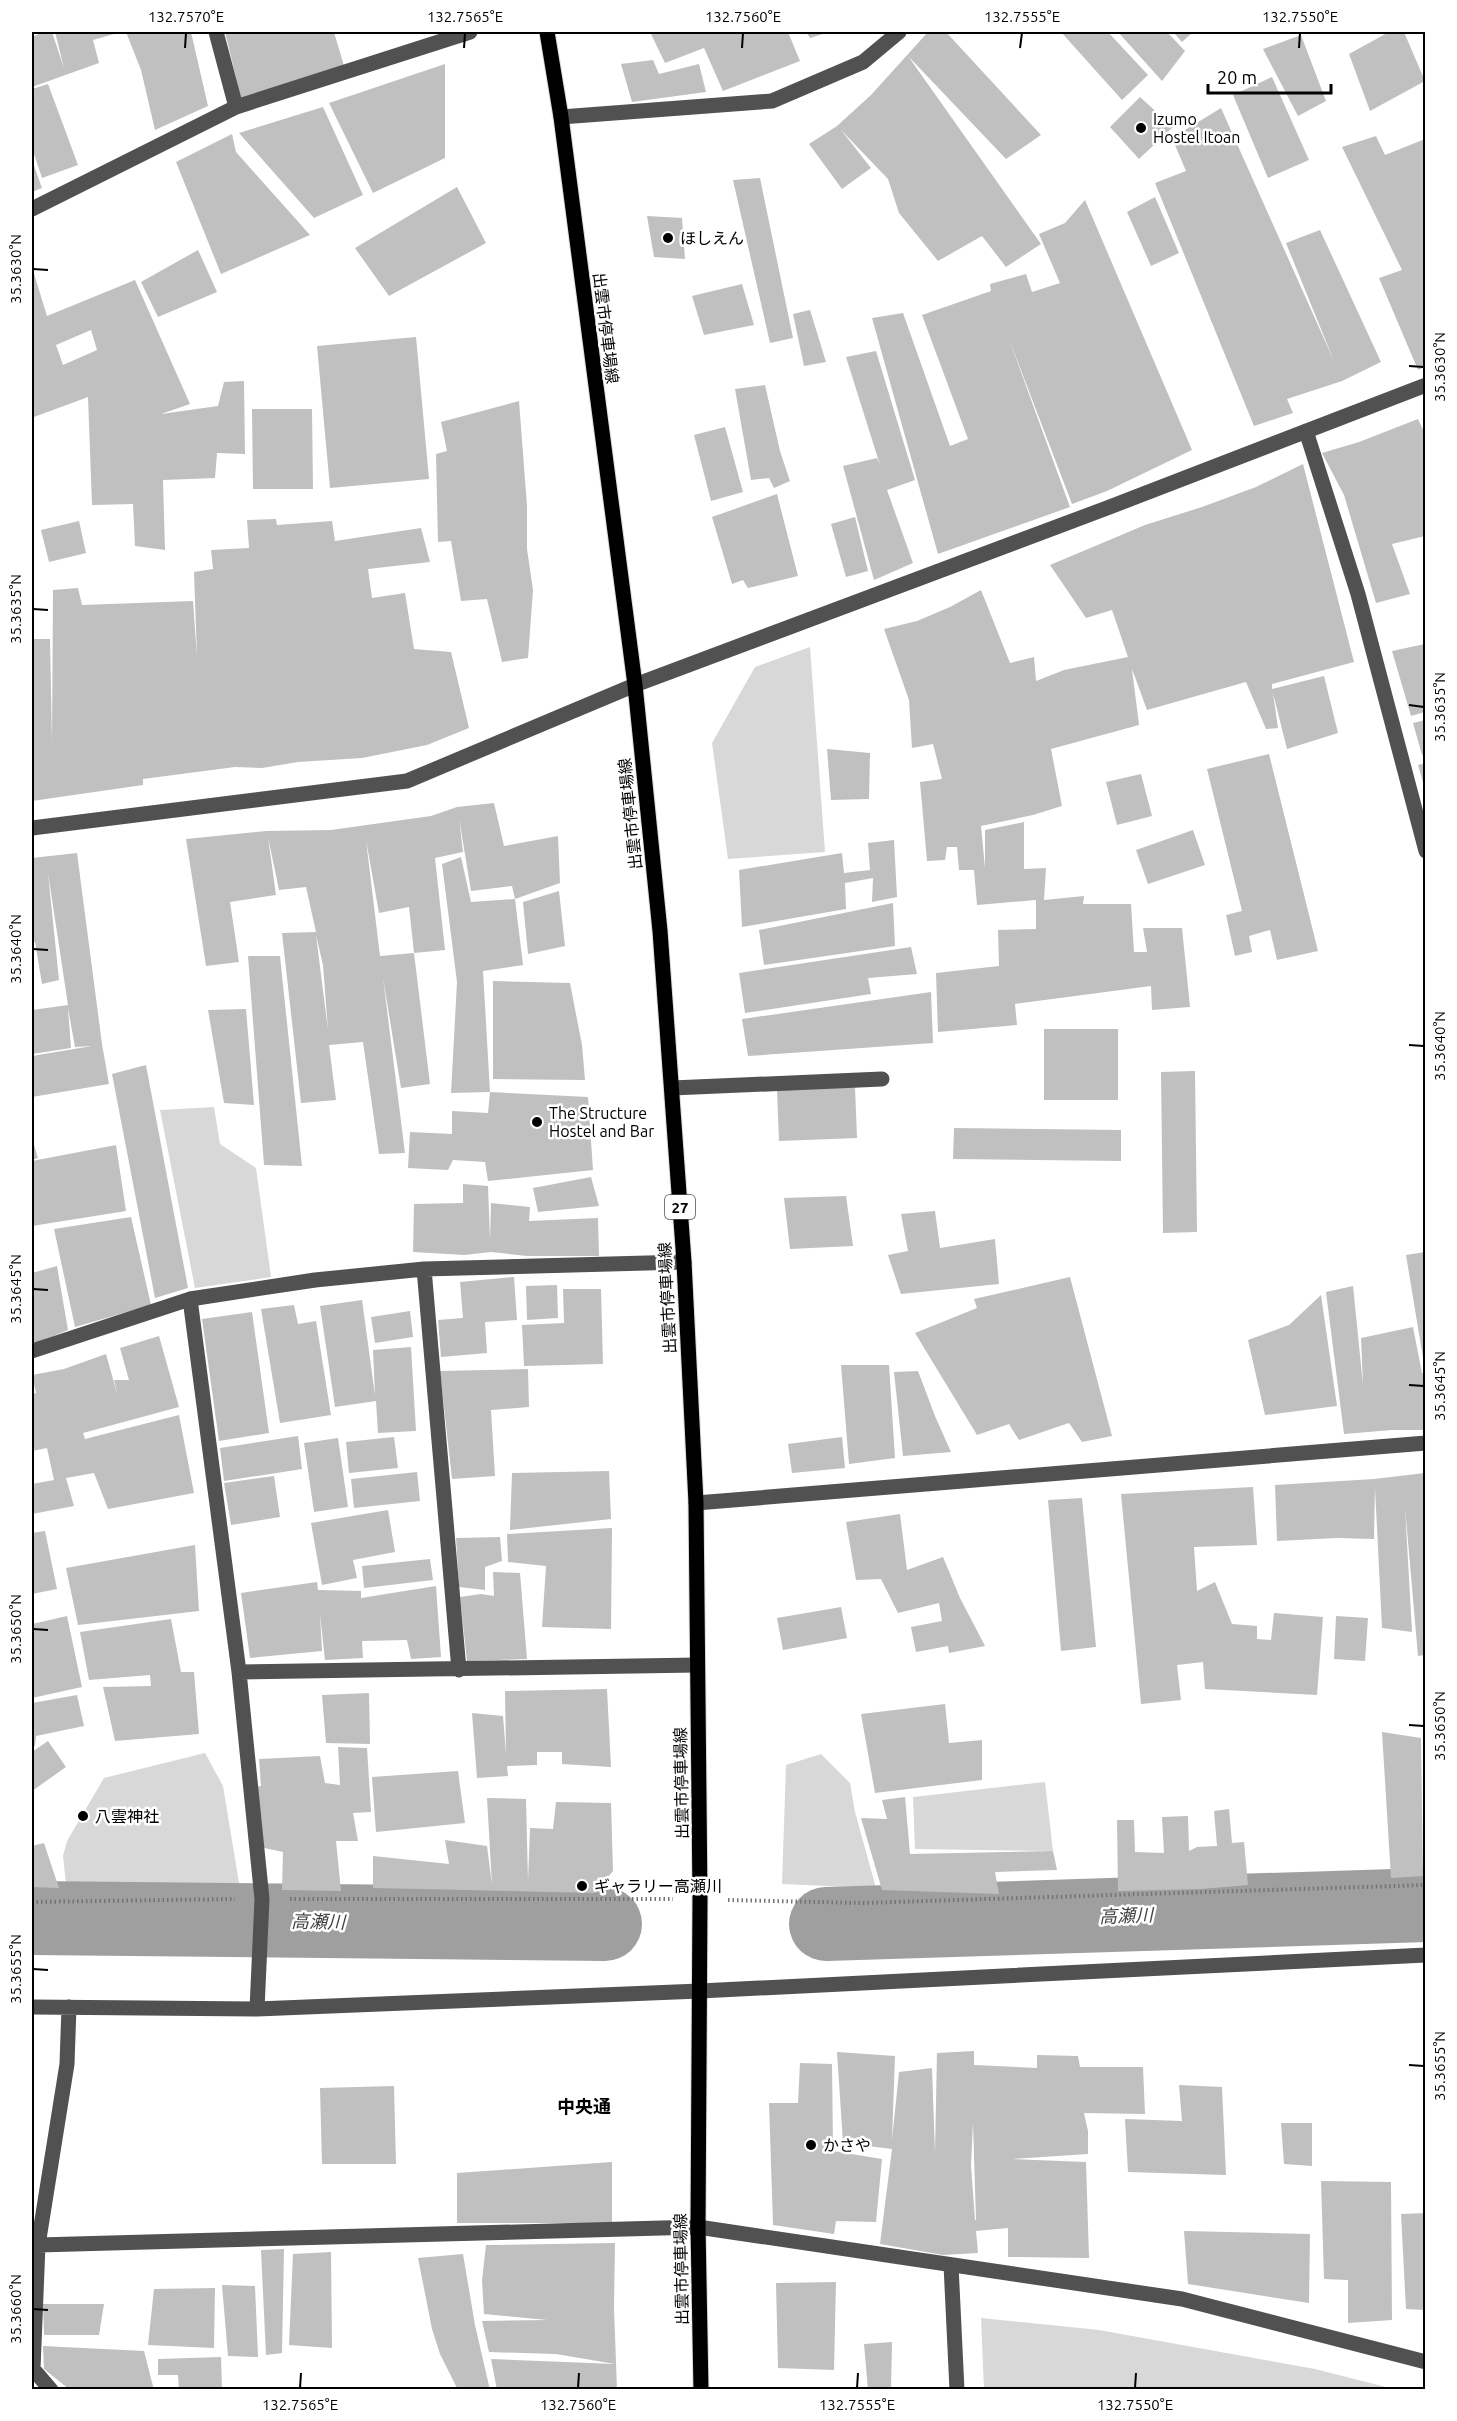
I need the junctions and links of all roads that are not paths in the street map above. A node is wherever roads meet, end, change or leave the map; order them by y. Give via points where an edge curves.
1 (216, 32) edge
2 (470, 32) edge
3 (548, 32) edge
4 (898, 32) edge
5 (236, 107) junction
6 (561, 117) junction
7 (32, 209) edge
8 (1425, 385) edge
9 (1306, 431) junction
10 (635, 685) junction
11 (32, 828) edge
12 (1425, 851) edge
13 (882, 1078) dead end
14 (672, 1088) junction
15 (684, 1262) junction
16 (424, 1269) junction
17 (190, 1299) junction
18 (32, 1352) edge
19 (1425, 1443) edge
20 (696, 1503) junction
21 (698, 1665) junction
22 (459, 1670) junction
23 (239, 1672) junction
24 (1425, 1955) edge
25 (700, 1991) junction
26 (32, 2007) edge
27 (69, 2007) junction
28 (257, 2009) junction
29 (698, 2228) junction
30 (38, 2245) junction
31 (951, 2265) junction
32 (1425, 2362) edge
33 (51, 2390) edge
34 (701, 2390) edge
35 (957, 2390) edge

1 - 5 street
2 - 5 street
3 - 6 main road, 出雲市停車場線 / 27
4 - 6 street via 862,62 772,101
5 - 7 street
6 - 10 main road, 出雲市停車場線 / 27
8 - 9 street
9 - 10 street
9 - 12 street via 1358,594
10 - 11 street via 407,781
10 - 14 main road, 出雲市停車場線 / 27
13 - 14 street
14 - 15 main road, 出雲市停車場線 / 27
15 - 16 street
15 - 20 main road, 出雲市停車場線 / 27
16 - 17 street
16 - 22 street
17 - 18 street
17 - 23 street
19 - 20 street
20 - 21 main road, 出雲市停車場線 / 27
21 - 22 street
21 - 25 main road, 出雲市停車場線 / 27
22 - 23 street
23 - 28 street via 262,1899
24 - 25 street
25 - 28 street
25 - 29 main road, 出雲市停車場線 / 27
26 - 27 street
27 - 28 street
27 - 30 street via 67,2064
29 - 30 street
29 - 31 street
29 - 34 main road, 出雲市停車場線 / 27
30 - 33 street via 33,2369
31 - 32 street via 1182,2299
31 - 35 street

